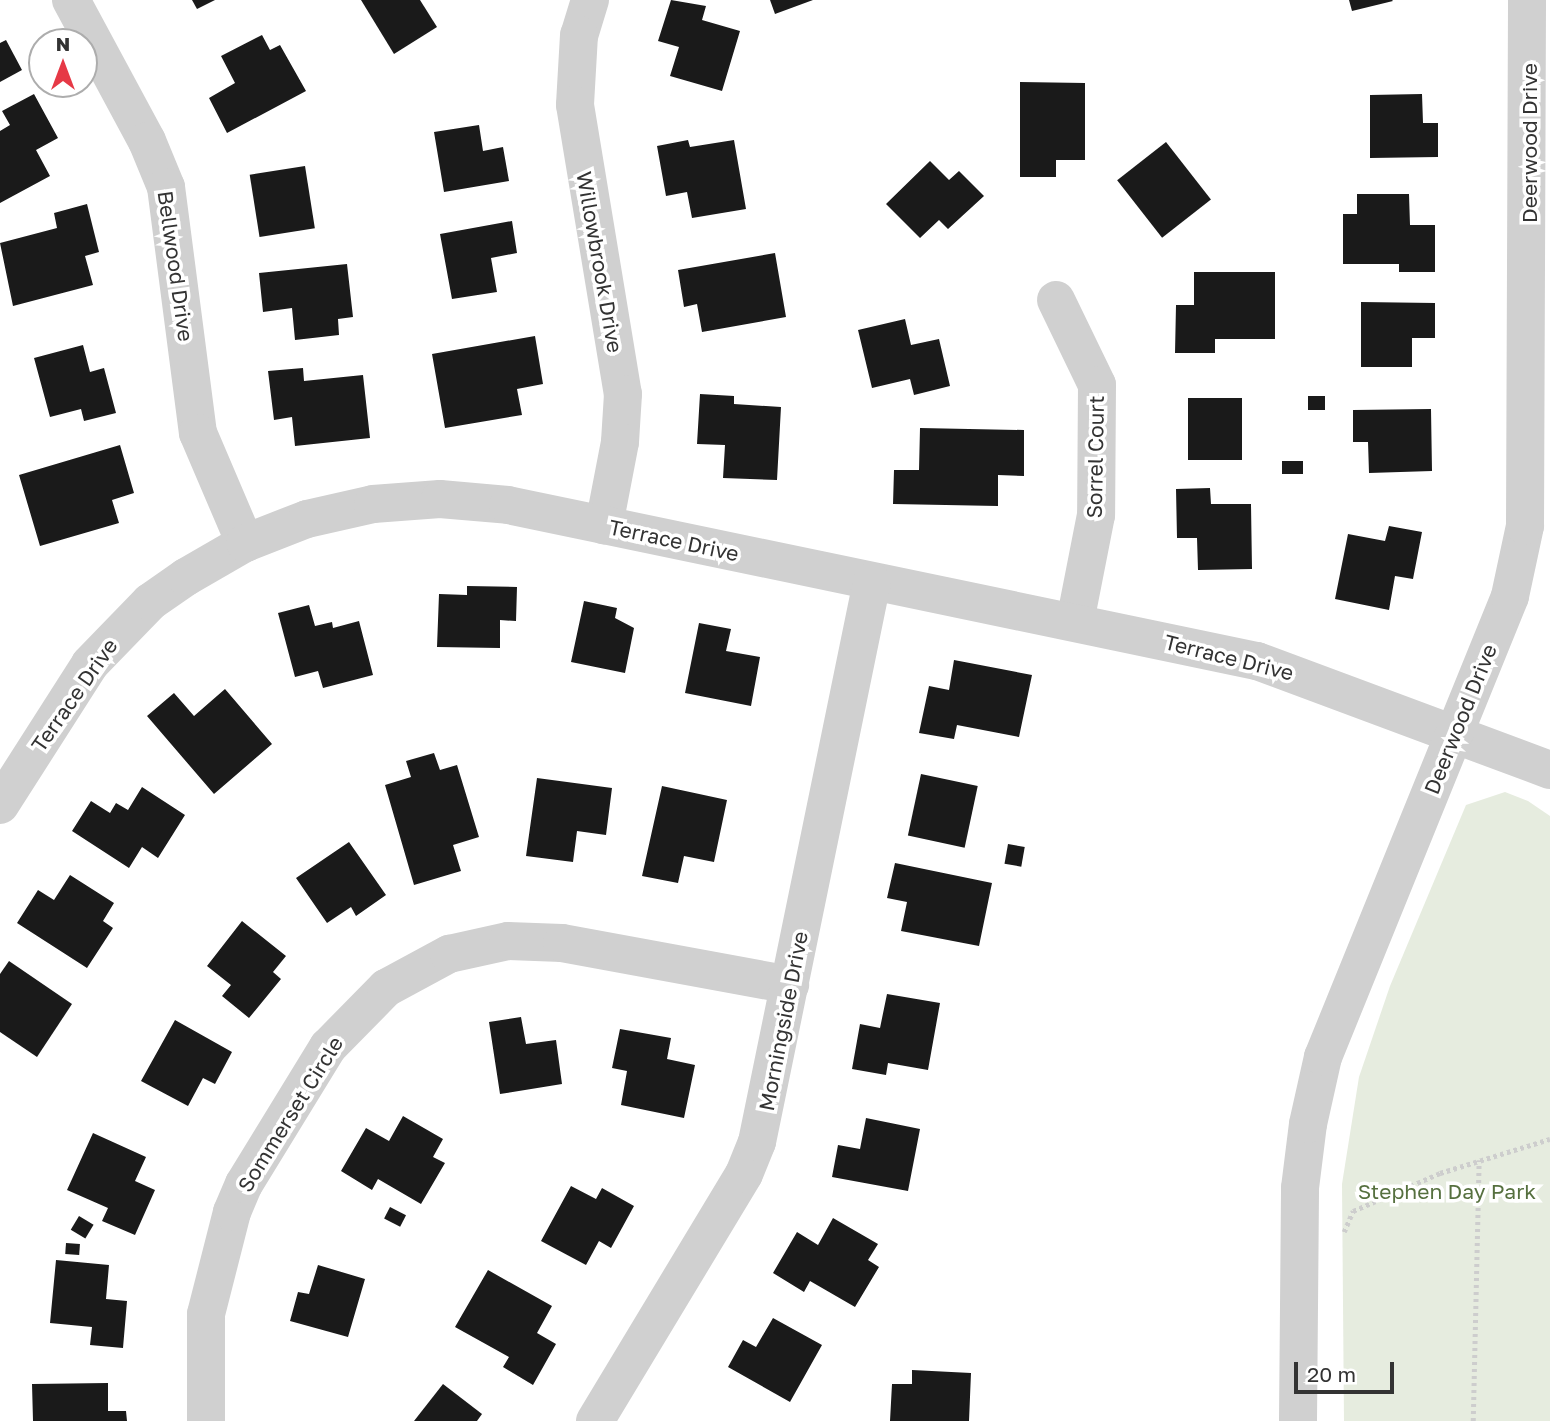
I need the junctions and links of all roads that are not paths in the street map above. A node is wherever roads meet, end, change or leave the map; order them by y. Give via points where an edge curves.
1 (71, 0) edge
2 (590, 0) edge
3 (1527, 0) edge
4 (1539, 270) edge
5 (1056, 300) dead end
6 (604, 525) junction
7 (245, 543) junction
8 (872, 582) junction
9 (1075, 621) junction
10 (1454, 732) junction
11 (1550, 770) edge
12 (0, 805) edge
13 (790, 985) junction
14 (206, 1421) edge
15 (595, 1421) edge
16 (1298, 1421) edge

1 - 7 street, Bellwood Drive via 147,141 166,187 198,433
2 - 6 street, Willowbrook Drive via 579,34 575,105 623,394 620,442
3 - 4 street, Deerwood Drive
4 - 10 street, Deerwood Drive via 1525,526 1510,596
5 - 9 street, Sorrel Court via 1097,386 1096,516
6 - 7 street, Terrace Drive via 486,502 407,500 307,519
6 - 8 street, Terrace Drive
7 - 12 street, Terrace Drive via 186,577 118,632 90,664
8 - 9 street, Terrace Drive
8 - 13 street, Morningside Drive
9 - 10 street, Terrace Drive via 1256,661
10 - 11 street, Terrace Drive
10 - 16 street, Deerwood Drive via 1333,1026 1313,1098 1300,1188
13 - 14 street, Sommerset Circle via 562,943 508,941 449,954 386,988 328,1047 244,1184 232,1212 206,1314
13 - 15 street, Morningside Drive via 765,1113 744,1174

